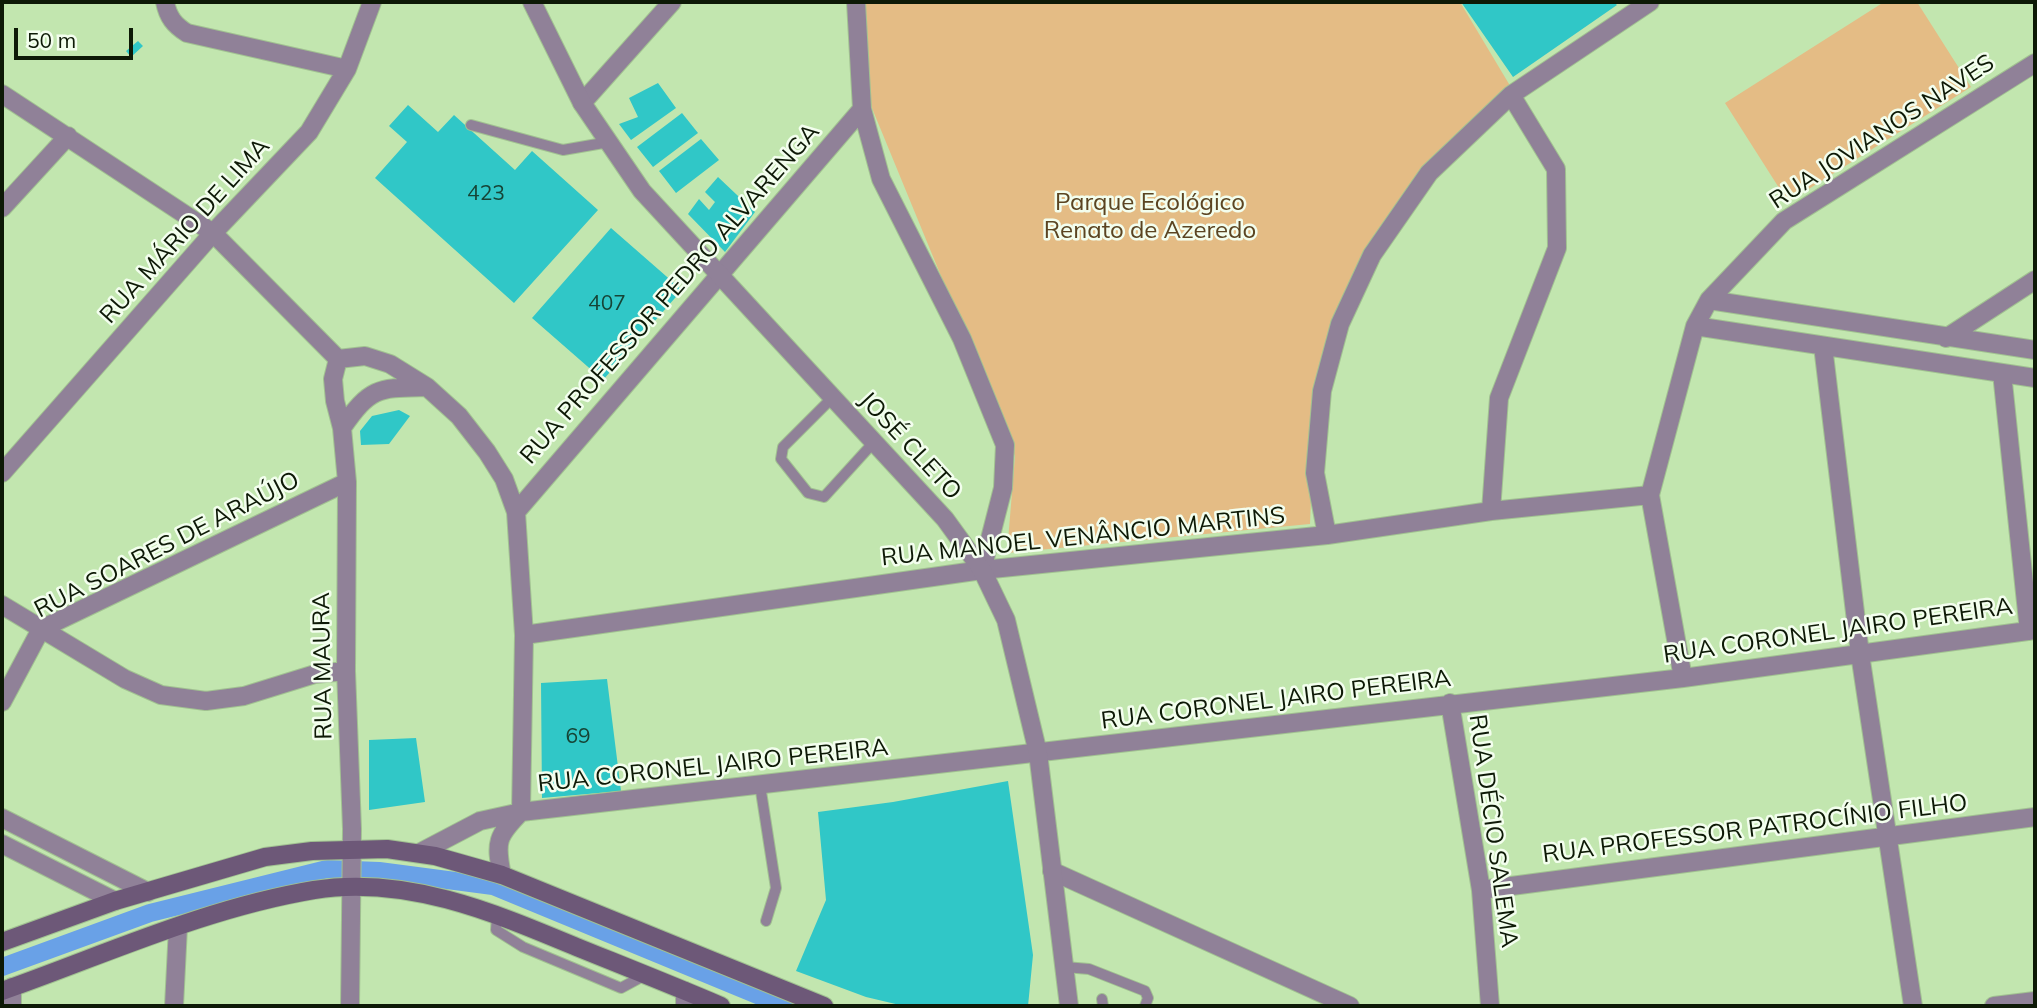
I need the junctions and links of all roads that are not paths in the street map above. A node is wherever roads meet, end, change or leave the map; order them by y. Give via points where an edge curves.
1 (165, 2) edge
2 (372, 2) edge
3 (532, 2) edge
4 (672, 2) edge
5 (856, 2) edge
6 (1650, 2) edge
7 (2035, 63) edge
8 (347, 69) junction
9 (2, 94) edge
10 (1511, 95) junction
11 (582, 103) junction
12 (862, 109) junction
13 (471, 125) dead end
14 (68, 136) junction
15 (609, 142) junction
16 (2, 208) edge
17 (213, 233) junction
18 (718, 275) junction
19 (2035, 280) edge
20 (1709, 300) junction
21 (1695, 326) junction
22 (1946, 338) junction
23 (1823, 346) junction
24 (2035, 350) edge
25 (338, 359) junction
26 (2002, 373) junction
27 (2035, 378) edge
28 (427, 387) junction
29 (832, 398) junction
30 (342, 428) junction
31 (874, 442) junction
32 (2, 473) edge
33 (348, 482) junction
34 (1650, 495) junction
35 (516, 512) junction
36 (1491, 512) junction
37 (1327, 535) junction
38 (982, 569) junction
39 (2, 605) edge
40 (41, 629) junction
41 (2032, 630) edge
42 (524, 635) junction
43 (1860, 654) junction
44 (346, 671) junction
45 (1683, 678) junction
46 (2, 702) edge
47 (1450, 704) junction
48 (1038, 753) junction
49 (760, 785) junction
50 (521, 812) junction
51 (2035, 817) edge
52 (2, 818) edge
53 (1887, 835) junction
54 (2, 844) edge
55 (351, 849) junction
56 (419, 853) junction
57 (1052, 871) junction
58 (502, 875) junction
59 (351, 888) junction
60 (1481, 890) junction
61 (148, 892) junction
62 (115, 901) junction
63 (497, 914) junction
64 (766, 921) dead end
65 (178, 927) junction
66 (2, 942) edge
67 (566, 942) junction
68 (559, 962) junction
69 (1065, 967) junction
70 (645, 975) junction
71 (7, 989) edge
72 (685, 999) edge
73 (2035, 1001) edge
74 (12, 1006) edge
75 (174, 1006) edge
76 (350, 1006) edge
77 (721, 1006) edge
78 (824, 1006) edge
79 (1069, 1006) edge
80 (1145, 1006) edge
81 (1350, 1006) edge
82 (1490, 1006) edge
83 (1913, 1006) edge
84 (1994, 1006) edge

1 - 8 street via 175,25 187,33
2 - 8 street, RUA MÁRIO DE LIMA
3 - 11 street, JOSÉ CLETO
4 - 11 street
5 - 12 street
6 - 10 street
7 - 20 street, RUA JOVIANOS NAVES via 1784,221
8 - 17 street, RUA MÁRIO DE LIMA via 309,132
9 - 14 street
10 - 36 street via 1556,169 1557,248 1499,398
10 - 37 street via 1429,173 1372,255 1340,324 1322,391 1315,473
11 - 15 street, JOSÉ CLETO
12 - 18 street, RUA PROFESSOR PEDRO ALVARENGA
12 - 38 street via 881,179 962,339 1005,445 1003,488
13 - 15 lane via 563,150
14 - 16 street
14 - 17 street
15 - 18 street, JOSÉ CLETO via 642,191
17 - 25 street
17 - 32 street, RUA MÁRIO DE LIMA
18 - 29 street, JOSÉ CLETO
18 - 35 street, RUA PROFESSOR PEDRO ALVARENGA
19 - 22 street
20 - 21 street, RUA JOVIANOS NAVES
20 - 22 street
21 - 23 street
21 - 34 street, RUA JOVIANOS NAVES
22 - 24 street
23 - 26 street
23 - 43 street
25 - 28 street via 365,356 390,364
25 - 30 street, RUA MAURA via 333,379
26 - 27 street
26 - 41 street
28 - 30 street via 384,388 359,403
28 - 35 street via 487,452 504,479
29 - 31 street, JOSÉ CLETO
29 - 31 lane via 783,447 781,459 808,493 824,497
30 - 33 street, RUA MAURA
31 - 38 street, JOSÉ CLETO via 945,519
33 - 40 street, RUA SOARES DE ARAÚJO
33 - 44 street, RUA MAURA
34 - 36 street, RUA MANOEL VENÂNCIO MARTINS
34 - 45 street, RUA JOVIANOS NAVES
35 - 42 street
36 - 37 street, RUA MANOEL VENÂNCIO MARTINS
37 - 38 street, RUA MANOEL VENÂNCIO MARTINS
38 - 42 street, RUA MANOEL VENÂNCIO MARTINS
38 - 48 street, JOSÉ CLETO via 1006,620
39 - 40 street
40 - 44 street via 161,695 206,701 244,696 315,674
40 - 46 street, RUA SOARES DE ARAÚJO
41 - 43 street, RUA CORONEL JAIRO PEREIRA
42 - 50 street
43 - 45 street, RUA CORONEL JAIRO PEREIRA
43 - 53 street
44 - 55 street, RUA MAURA
45 - 47 street, RUA CORONEL JAIRO PEREIRA
47 - 48 street, RUA CORONEL JAIRO PEREIRA
47 - 60 street, RUA DÉCIO SALEMA
48 - 49 street, RUA CORONEL JAIRO PEREIRA
48 - 57 street, JOSÉ CLETO
49 - 50 street, RUA CORONEL JAIRO PEREIRA
49 - 64 lane via 776,888
50 - 56 street, RUA CORONEL JAIRO PEREIRA via 480,821
50 - 58 street, RUA CORONEL JAIRO PEREIRA via 501,832 497,850
51 - 53 street, RUA PROFESSOR PATROCÍNIO FILHO
52 - 61 street
53 - 60 street, RUA PROFESSOR PATROCÍNIO FILHO
53 - 83 street
54 - 62 street
55 - 56 main road
55 - 59 street, RUA MAURA
55 - 61 main road via 265,858
56 - 58 main road
57 - 69 street, JOSÉ CLETO
57 - 81 street
58 - 78 main road
59 - 63 main road via 427,894
59 - 65 main road via 260,902
59 - 76 street, RUA MAURA
60 - 82 street, RUA DÉCIO SALEMA
61 - 62 main road
62 - 66 main road
63 - 67 main road
63 - 68 lane via 496,930
65 - 71 main road
65 - 75 street
67 - 68 lane
67 - 70 main road
68 - 70 lane via 621,988
69 - 79 street, JOSÉ CLETO
69 - 80 lane via 1089,969 1145,991
70 - 72 main road
71 - 74 street
72 - 77 main road
73 - 84 street

